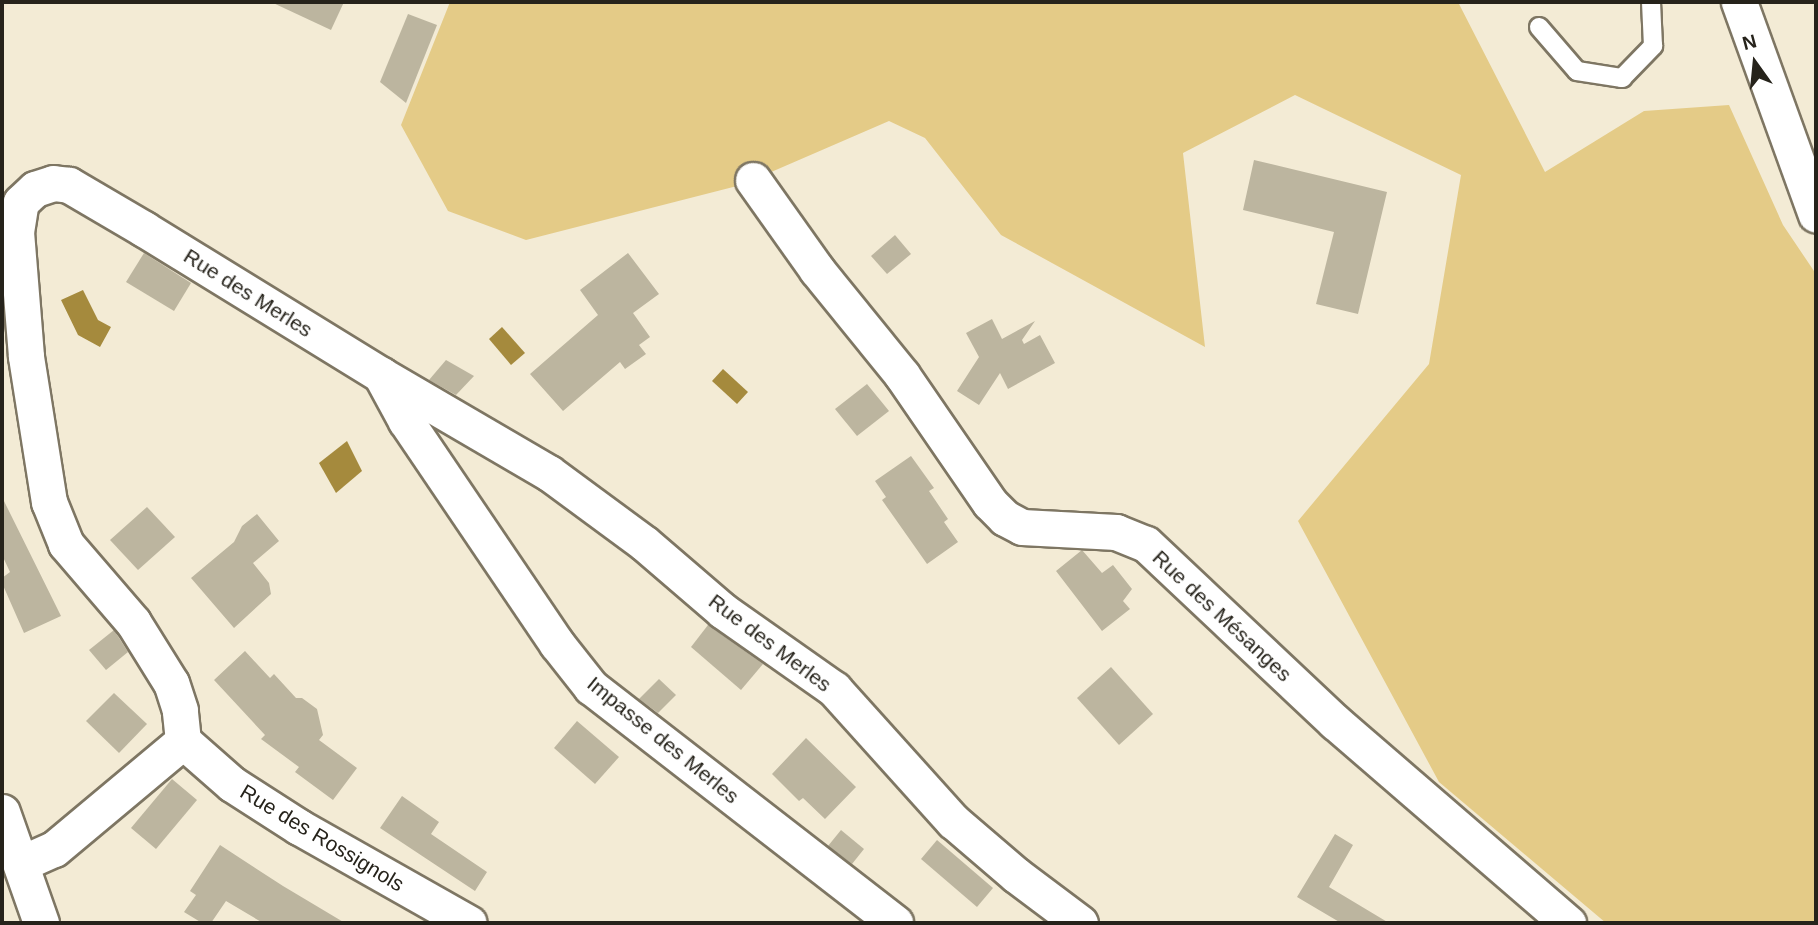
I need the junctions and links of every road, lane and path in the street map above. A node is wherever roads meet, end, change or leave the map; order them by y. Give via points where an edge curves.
1 (1651, 2) edge
2 (1739, 2) edge
3 (1539, 27) dead end
4 (753, 180) dead end
5 (1816, 215) edge
6 (381, 375) junction
7 (183, 741) junction
8 (2, 812) edge
9 (22, 863) junction
10 (41, 923) edge
11 (469, 923) edge
12 (895, 923) edge
13 (1080, 923) edge
14 (1568, 923) edge

1 - 3 lane via 1653,46 1622,78 1577,71
2 - 5 street
4 - 14 street, Rue des Mésanges via 1005,518 1022,527 1116,532 1146,544 1335,722
6 - 7 street, Rue des Merles via 69,185 53,183 35,189 21,202 16,215 17,267 49,502 66,544 133,622 172,683
6 - 12 street, Impasse des Merles via 405,421 591,687
6 - 13 street, Rue des Merles via 549,473 673,566 723,611 834,689 953,821
7 - 9 street via 54,849
7 - 11 street, Rue des Rossignols via 232,785
8 - 9 street
9 - 10 street

